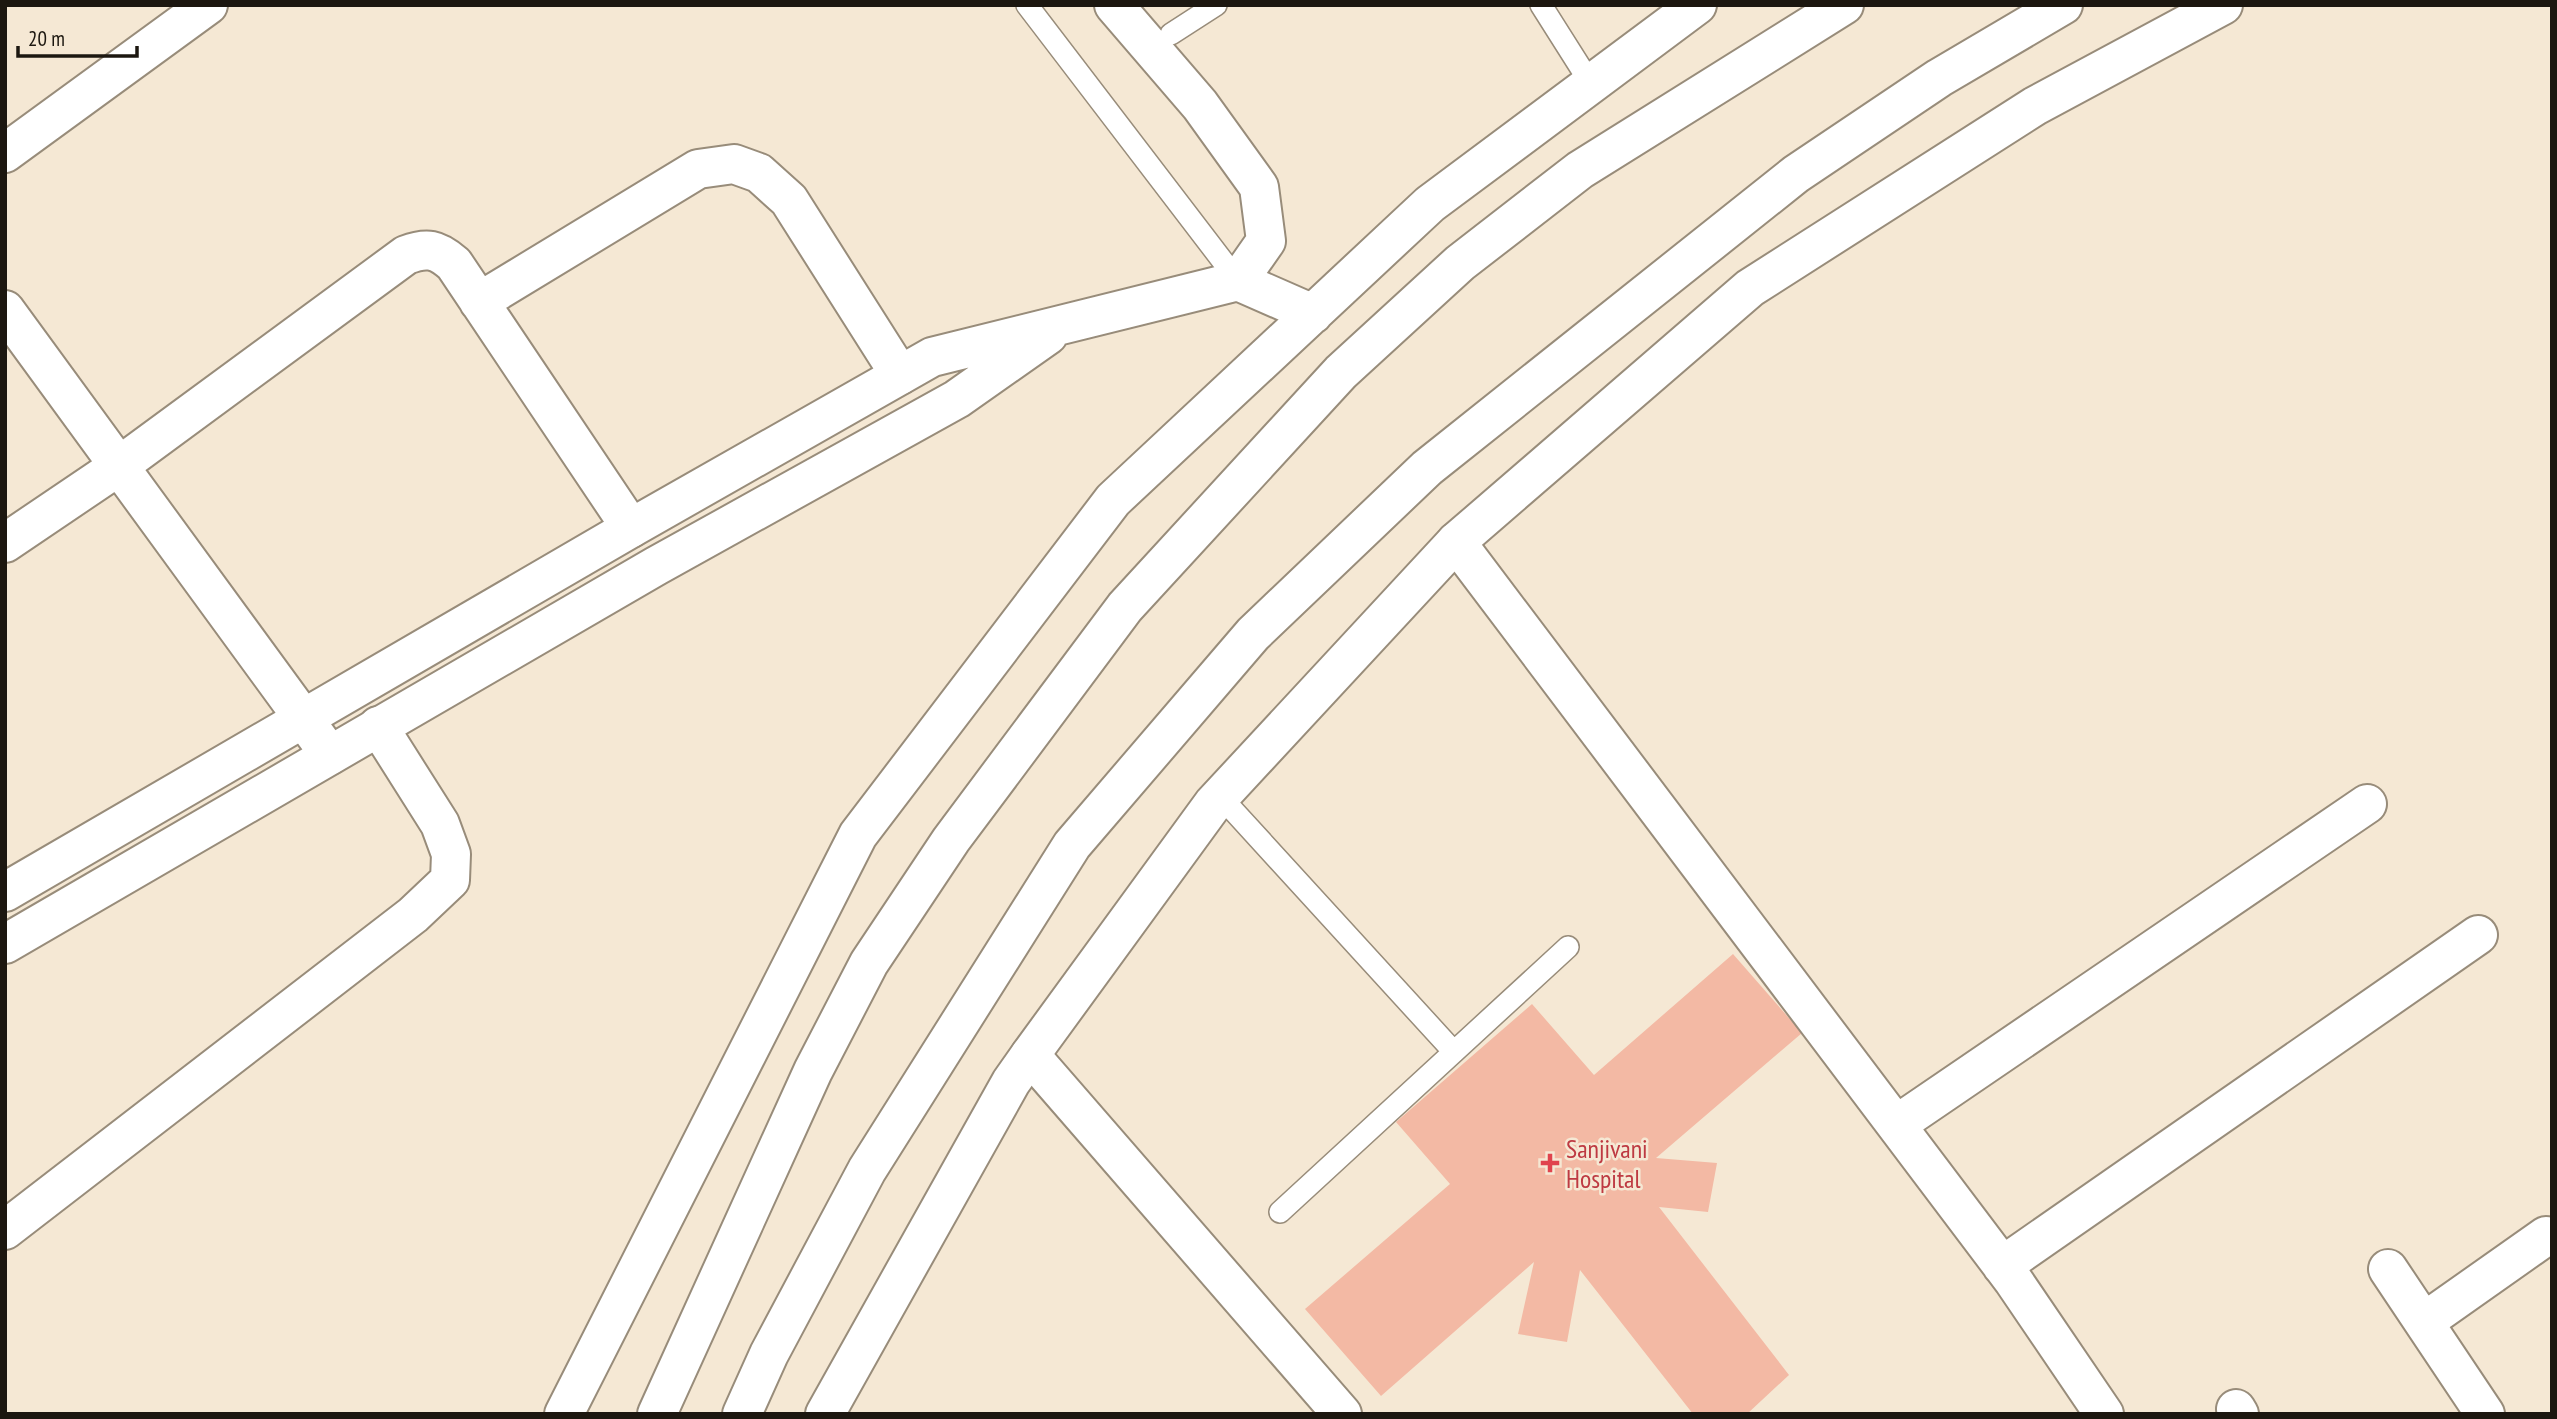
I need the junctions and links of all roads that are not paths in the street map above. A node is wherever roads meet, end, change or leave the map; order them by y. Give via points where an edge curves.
1 (208, 5) edge
2 (1027, 5) edge
3 (1114, 5) edge
4 (1216, 5) edge
5 (1541, 5) edge
6 (1698, 5) edge
7 (1844, 5) edge
8 (2063, 5) edge
9 (2223, 5) edge
10 (1171, 34) dead end
11 (1591, 84) junction
12 (5, 153) edge
13 (1238, 281) junction
14 (479, 302) junction
15 (5, 310) edge
16 (1313, 314) junction
17 (1064, 323) junction
18 (901, 375) junction
19 (119, 466) junction
20 (631, 528) junction
21 (1456, 542) junction
22 (5, 543) edge
23 (304, 719) junction
24 (378, 726) junction
25 (330, 755) junction
26 (1220, 796) junction
27 (2367, 804) dead end
28 (5, 892) edge
29 (2478, 934) dead end
30 (5, 944) edge
31 (1568, 947) dead end
32 (1454, 1052) junction
33 (1030, 1055) junction
34 (1896, 1125) junction
35 (1280, 1212) dead end
36 (5, 1230) edge
37 (2546, 1237) dead end
38 (2002, 1266) junction
39 (2388, 1269) dead end
40 (2424, 1322) junction
41 (564, 1414) edge
42 (657, 1414) edge
43 (742, 1414) edge
44 (825, 1414) edge
45 (1342, 1414) edge
46 (2104, 1414) edge
47 (2485, 1414) edge

1 - 12 main road
2 - 13 lane
3 - 13 main road via 1200,105 1259,187 1266,241
4 - 10 lane
5 - 11 lane
6 - 11 main road
7 - 42 main road via 1580,170 1460,263 1341,372 1125,607 951,840 869,963 813,1071
8 - 43 main road via 1939,78 1785,182 1427,468 1253,634 1072,845 867,1170
9 - 21 main road via 2035,106 1750,288
11 - 16 main road via 1430,204
13 - 16 main road
13 - 17 main road
14 - 18 main road via 698,169 734,164 759,173 789,200
14 - 19 main road via 442,253 424,248 406,255
14 - 20 main road
15 - 19 main road
16 - 41 main road via 1113,500 858,835
17 - 18 main road via 945,352
17 - 24 main road via 957,399
18 - 20 main road
19 - 22 main road
19 - 23 main road
20 - 23 main road
21 - 26 main road
21 - 34 main road
23 - 25 main road
23 - 28 main road
24 - 25 main road
24 - 36 main road via 440,824 451,854 450,880 414,915
25 - 30 main road
26 - 32 lane
26 - 33 main road
27 - 34 main road
29 - 38 main road
31 - 32 lane
32 - 35 lane
33 - 44 main road
33 - 45 main road
34 - 38 main road
37 - 40 main road
38 - 46 main road
39 - 40 main road
40 - 47 main road

